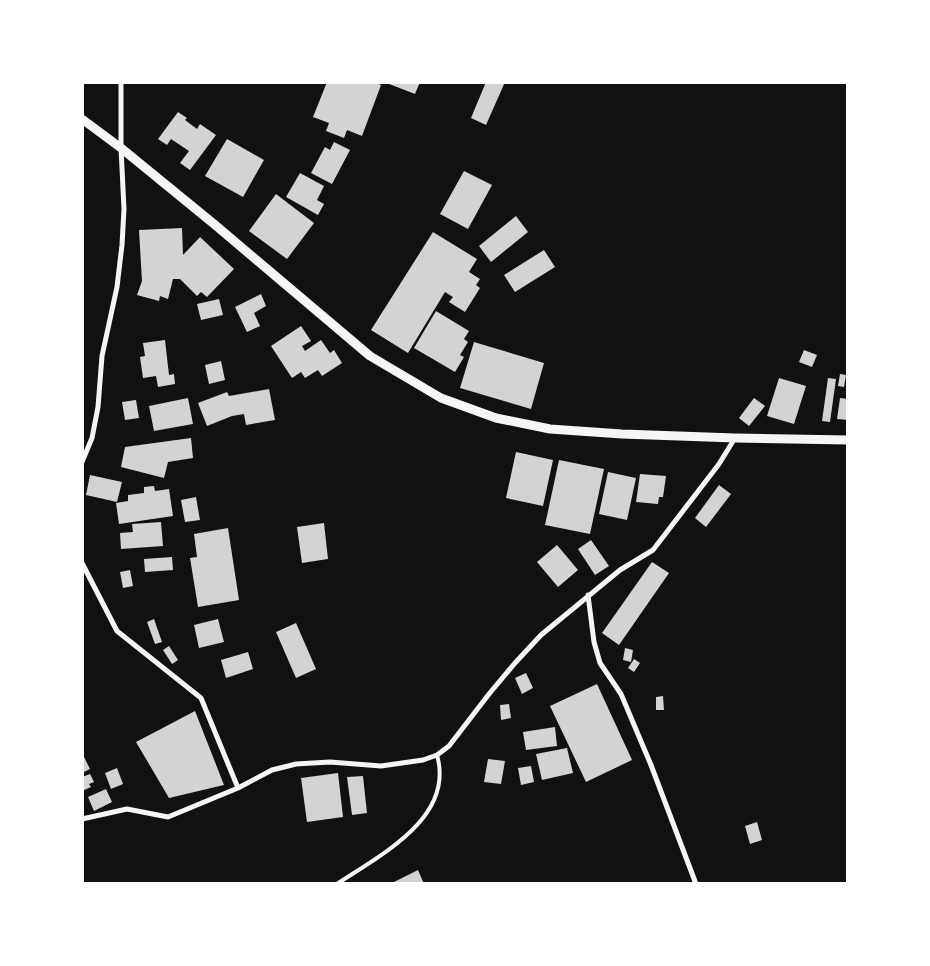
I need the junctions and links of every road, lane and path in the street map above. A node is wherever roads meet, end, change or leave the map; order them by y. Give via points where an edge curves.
1 (121, 82) edge
2 (82, 119) edge
3 (121, 148) junction
4 (736, 438) junction
5 (848, 440) edge
6 (83, 460) edge
7 (82, 564) edge
8 (588, 595) junction
9 (437, 755) junction
10 (238, 788) junction
11 (82, 819) edge
12 (337, 884) edge
13 (696, 884) edge

1 - 3 street
2 - 3 street
3 - 4 street via 370,356 441,398 496,418 550,429
3 - 6 street via 124,209 117,287 102,356 97,415
4 - 5 street
4 - 8 street via 653,550
7 - 10 street via 117,631 200,698
8 - 9 street via 515,663 449,746
8 - 13 street via 600,663 621,694
9 - 10 street via 381,766 330,762 296,764 272,770
9 - 12 lane via 440,781 425,816 404,838
10 - 11 street via 168,818 127,809

